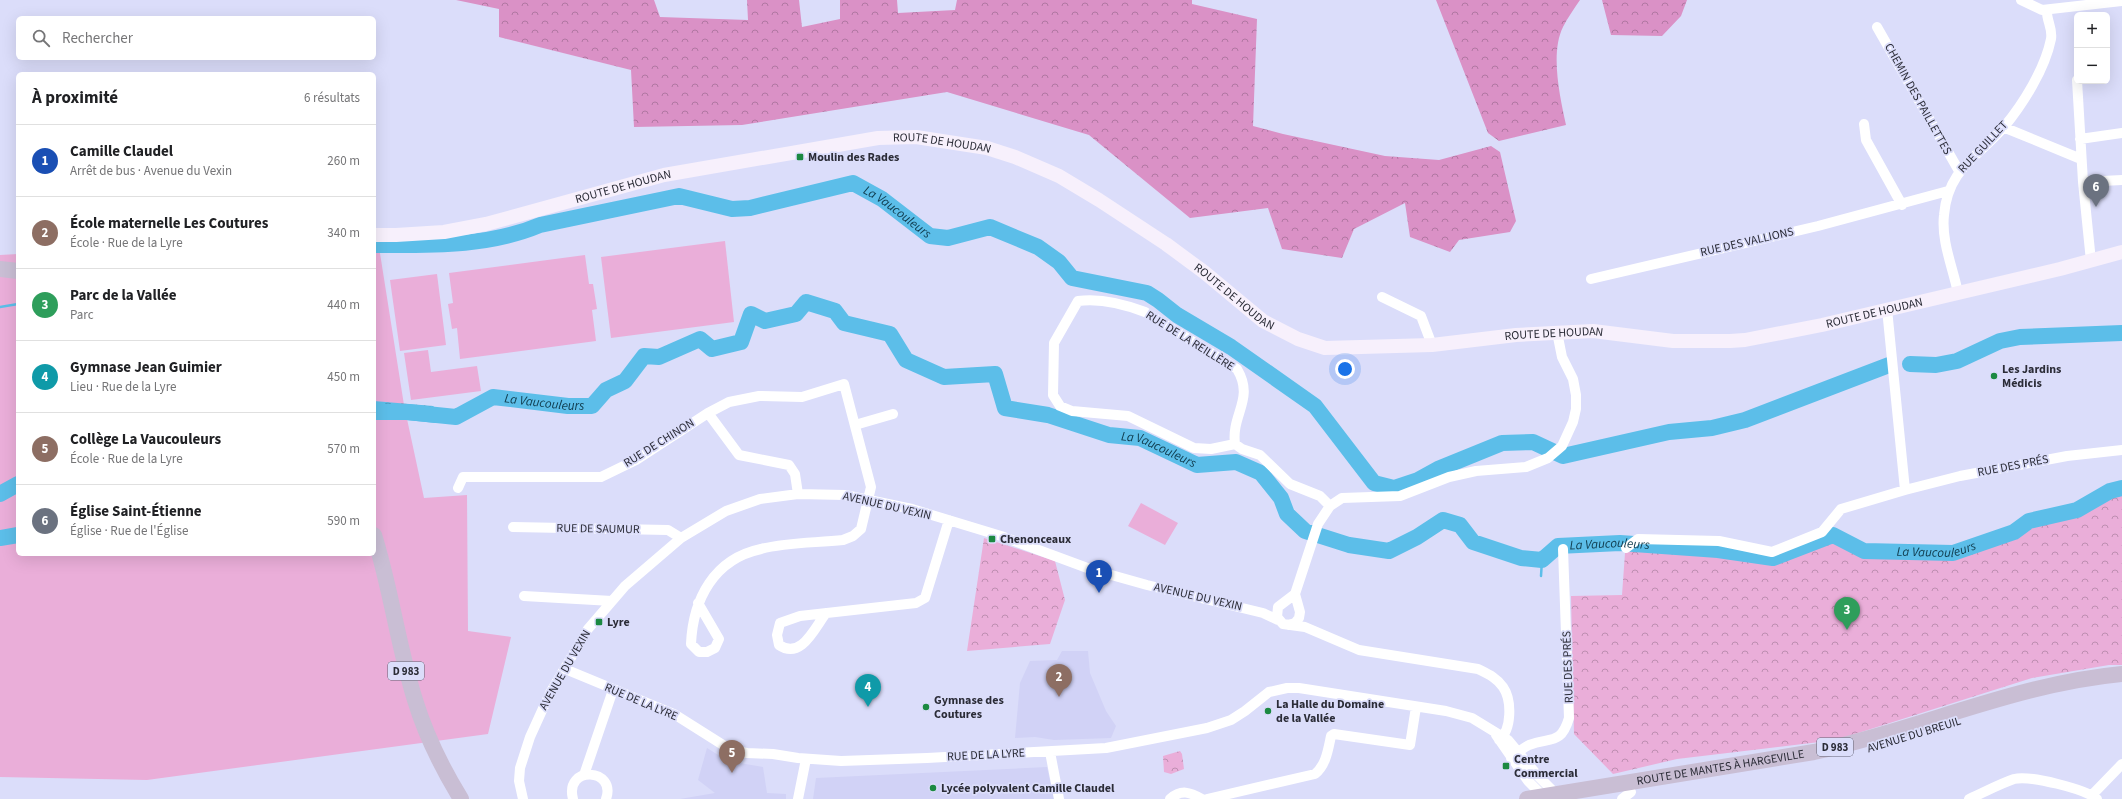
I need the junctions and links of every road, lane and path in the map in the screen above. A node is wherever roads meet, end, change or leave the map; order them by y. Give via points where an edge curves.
1 (2021, 0) edge
2 (2122, 1) edge
3 (2062, 4) edge
4 (2047, 10) junction
5 (1877, 27) dead end
6 (2077, 84) edge
7 (1864, 124) dead end
8 (2003, 127) junction
9 (2122, 133) edge
10 (2080, 140) junction
11 (2081, 159) junction
12 (1959, 171) junction
13 (2122, 180) edge
14 (2083, 182) junction
15 (1948, 191) junction
16 (1902, 205) junction
17 (376, 235) edge
18 (2122, 252) edge
19 (16, 261) edge
20 (2091, 261) junction
21 (0, 262) edge
22 (0, 269) edge
23 (16, 270) edge
24 (1591, 279) dead end
25 (1958, 293) junction
26 (1382, 297) dead end
27 (1887, 309) junction
28 (1557, 332) junction
29 (1432, 345) junction
30 (708, 413) junction
31 (892, 414) dead end
32 (855, 425) junction
33 (1235, 444) junction
34 (2122, 450) edge
35 (458, 488) dead end
36 (1905, 490) junction
37 (798, 494) junction
38 (867, 500) junction
39 (1330, 506) junction
40 (949, 520) junction
41 (513, 527) dead end
42 (681, 538) junction
43 (376, 543) edge
44 (1626, 548) dead end
45 (1563, 549) dead end
46 (1295, 594) junction
47 (524, 596) dead end
48 (612, 601) junction
49 (698, 603) dead end
50 (1282, 604) junction
51 (1297, 606) junction
52 (826, 613) junction
53 (1263, 613) junction
54 (1300, 617) junction
55 (1278, 620) junction
56 (1289, 625) junction
57 (1305, 627) junction
58 (565, 670) junction
59 (2122, 674) edge
60 (2122, 685) edge
61 (613, 690) junction
62 (1416, 707) junction
63 (1498, 736) junction
64 (1050, 752) junction
65 (1515, 756) junction
66 (806, 759) junction
67 (2122, 764) edge
68 (584, 775) junction
69 (1528, 781) junction
70 (1627, 795) edge
71 (1174, 796) edge
72 (1551, 797) edge
73 (2095, 797) edge
74 (461, 799) edge
75 (523, 799) edge
76 (573, 799) edge
77 (606, 799) edge
78 (798, 799) edge
79 (1059, 799) edge
80 (1202, 799) edge
81 (1207, 799) edge
82 (1525, 799) edge
83 (1586, 799) edge
84 (1969, 799) edge

1 - 4 street via 2036,8
2 - 3 street
3 - 4 street
4 - 8 street, RUE GUILLET via 2051,38 2028,96
5 - 12 street, CHEMIN DES PAILLETTES
6 - 10 street
7 - 16 street via 1866,140
8 - 11 street
8 - 12 street, RUE GUILLET
9 - 10 street
10 - 11 street
11 - 14 street
12 - 15 street, RUE GUILLET
13 - 14 street
14 - 20 street
15 - 16 street, RUE DES VALLIONS
15 - 25 street, RUE GUILLET via 1944,230
16 - 24 street, RUE DES VALLIONS
17 - 29 street, ROUTE DE HOUDAN via 444,232 486,224 664,175 878,138 916,137 987,148 1059,176 1166,244 1263,320 1298,339 1325,348
18 - 20 street, ROUTE DE HOUDAN
19 - 21 main road
20 - 25 street, ROUTE DE HOUDAN
22 - 23 main road
25 - 27 street, ROUTE DE HOUDAN
26 - 29 street via 1421,316
27 - 28 street, ROUTE DE HOUDAN via 1822,325 1730,341 1673,341 1593,331
27 - 36 street
28 - 29 street, ROUTE DE HOUDAN
28 - 39 street via 1562,357 1573,379 1576,409 1574,422 1562,446 1548,458 1526,467 1476,471 1449,477 1400,496 1342,498
30 - 32 street via 729,402 760,396 802,397 844,384
30 - 35 street, RUE DE CHINON via 636,460 601,477 463,477
30 - 37 street, RUE DE CHINON via 738,455 789,465 795,474
31 - 32 street
32 - 38 street via 871,487
33 - 33 street, RUE DE LA REILLÈRE via 1211,449 1194,448 1128,416 1072,411 1060,406 1053,395 1054,343 1078,301 1091,299 1145,312 1237,369 1243,379 1245,392 1234,434
33 - 39 street via 1260,455 1290,484 1320,496
34 - 36 street, RUE DES PRÉS via 2067,456 1960,476
36 - 44 street, RUE DES PRÉS via 1841,509 1822,532 1772,552 1719,541 1638,539
37 - 38 street, AVENUE DU VEXIN via 845,495
37 - 42 street, AVENUE DU VEXIN via 760,499 739,506
38 - 40 street, AVENUE DU VEXIN
38 - 49 street via 861,529 853,536 843,540 761,548 742,555 719,570 700,596
39 - 46 street via 1318,524
40 - 52 street via 925,598 916,604
40 - 53 street, AVENUE DU VEXIN via 1090,569
41 - 42 street, RUE DE SAUMUR via 668,530
42 - 48 street, AVENUE DU VEXIN via 654,559
43 - 74 main road, D 983 via 419,714 437,757
45 - 65 street, RUE DES PRÉS via 1569,718 1561,736 1552,741 1527,746
46 - 50 street
46 - 51 street
47 - 48 street
48 - 58 street, AVENUE DU VEXIN via 588,629 570,656
50 - 51 street via 1292,602
50 - 53 street
50 - 55 street via 1276,613
51 - 54 street
52 - 52 street via 800,616 780,623 777,635 779,645 796,650 803,645
53 - 55 street, AVENUE DU VEXIN
54 - 56 street
54 - 57 street
55 - 56 street
56 - 57 street
57 - 63 street via 1359,650 1478,669 1494,677 1504,688 1509,702 1508,719
58 - 61 street, RUE DE LA LYRE
58 - 75 street, AVENUE DU VEXIN via 541,709 520,768 519,781
59 - 72 main road, ROUTE DE MANTES À HARGEVILLE / D 983 via 2029,689 1846,745 1814,752
60 - 70 main road, AVENUE DU BREUIL via 2024,701 1856,753 1806,765
61 - 66 street, RUE DE LA LYRE via 674,714 732,750
61 - 68 street
62 - 63 street via 1472,718
62 - 64 street, RUE DE LA LYRE via 1287,688 1269,692 1245,712 1231,720 1206,728 1106,748
62 - 81 street via 1410,745 1334,734 1320,770 1315,774
63 - 65 street
64 - 66 street, RUE DE LA LYRE via 842,761
64 - 79 street
65 - 69 street
65 - 72 street
66 - 78 street
67 - 73 street
68 - 76 street via 575,782
68 - 77 street via 596,775 601,778 607,789
69 - 72 street
69 - 82 street
70 - 83 main road, AVENUE DU BREUIL
71 - 80 street via 1190,792
72 - 82 main road, ROUTE DE MANTES À HARGEVILLE / D 983
73 - 84 street via 2054,783 2020,778

